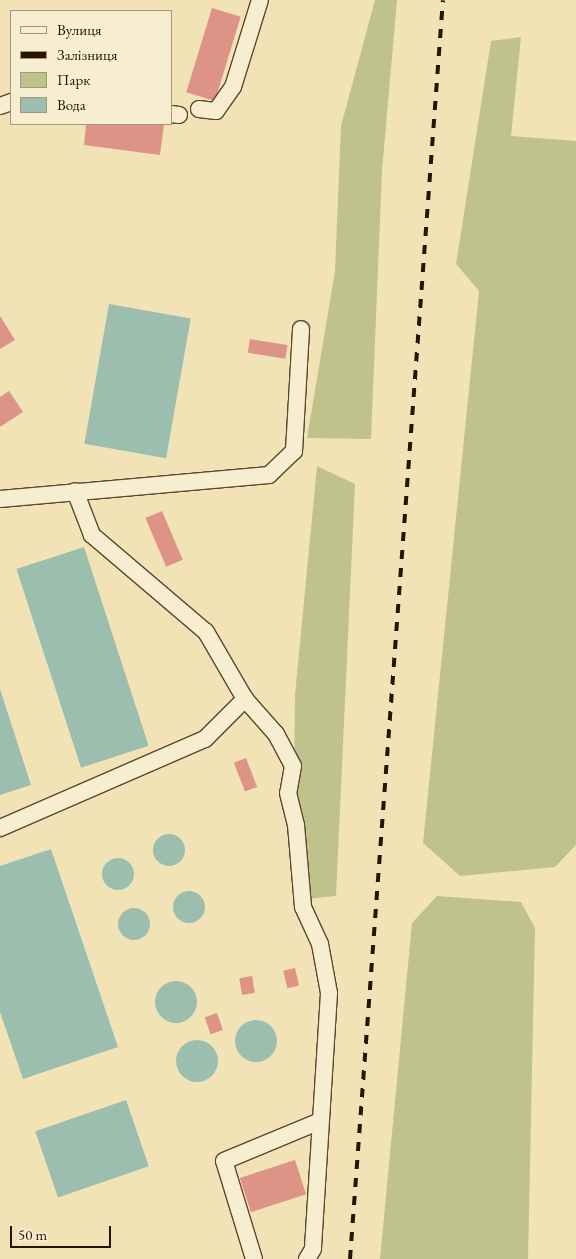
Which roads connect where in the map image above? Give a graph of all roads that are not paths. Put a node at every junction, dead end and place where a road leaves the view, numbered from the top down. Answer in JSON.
{"nodes":[{"id":1,"x":260,"y":0,"type":"edge"},
{"id":2,"x":199,"y":109,"type":"dead end"},
{"id":3,"x":301,"y":329,"type":"dead end"},
{"id":4,"x":75,"y":491,"type":"junction"},
{"id":5,"x":0,"y":499,"type":"edge"},
{"id":6,"x":245,"y":699,"type":"junction"},
{"id":7,"x":0,"y":828,"type":"edge"},
{"id":8,"x":320,"y":1121,"type":"junction"},
{"id":9,"x":254,"y":1259,"type":"edge"},
{"id":10,"x":306,"y":1259,"type":"edge"}],
"edges":[{"from":1,"to":2,"type":"lane"},
{"from":3,"to":4,"type":"lane"},
{"from":4,"to":5,"type":"lane"},
{"from":4,"to":6,"type":"lane"},
{"from":6,"to":7,"type":"lane"},
{"from":6,"to":8,"type":"lane"},
{"from":8,"to":9,"type":"lane"},
{"from":8,"to":10,"type":"lane"}]}
